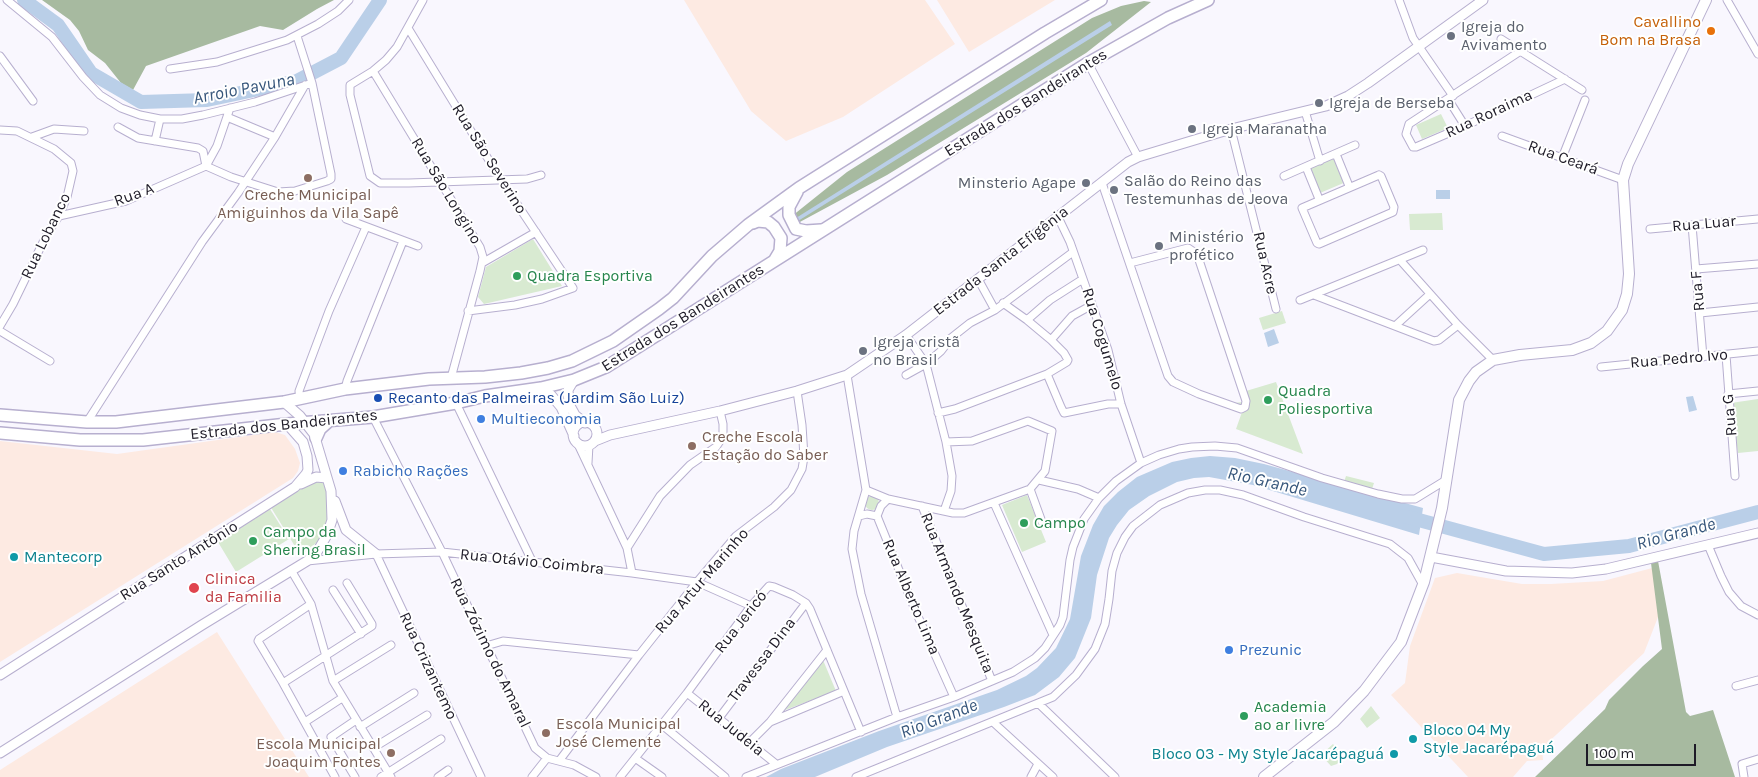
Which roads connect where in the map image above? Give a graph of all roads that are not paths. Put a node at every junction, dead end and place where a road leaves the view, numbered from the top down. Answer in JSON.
{"nodes":[{"id":1,"x":7,"y":0,"type":"edge"},
{"id":2,"x":349,"y":0,"type":"edge"},
{"id":3,"x":423,"y":0,"type":"edge"},
{"id":4,"x":1101,"y":0,"type":"edge"},
{"id":5,"x":1208,"y":0,"type":"edge"},
{"id":6,"x":1399,"y":0,"type":"edge"},
{"id":7,"x":1482,"y":0,"type":"edge"},
{"id":8,"x":1706,"y":0,"type":"edge"},
{"id":9,"x":1727,"y":0,"type":"edge"},
{"id":10,"x":408,"y":28,"type":"junction"},
{"id":11,"x":297,"y":36,"type":"junction"},
{"id":12,"x":1501,"y":39,"type":"dead end"},
{"id":13,"x":1419,"y":46,"type":"junction"},
{"id":14,"x":1520,"y":52,"type":"junction"},
{"id":15,"x":1758,"y":54,"type":"edge"},
{"id":16,"x":0,"y":56,"type":"edge"},
{"id":17,"x":1088,"y":63,"type":"junction"},
{"id":18,"x":170,"y":69,"type":"dead end"},
{"id":19,"x":373,"y":71,"type":"junction"},
{"id":20,"x":1564,"y":79,"type":"junction"},
{"id":21,"x":309,"y":81,"type":"junction"},
{"id":22,"x":1582,"y":90,"type":"dead end"},
{"id":23,"x":1451,"y":98,"type":"junction"},
{"id":24,"x":33,"y":100,"type":"dead end"},
{"id":25,"x":1585,"y":100,"type":"dead end"},
{"id":26,"x":230,"y":108,"type":"junction"},
{"id":27,"x":1305,"y":112,"type":"junction"},
{"id":28,"x":227,"y":117,"type":"junction"},
{"id":29,"x":160,"y":119,"type":"junction"},
{"id":30,"x":1465,"y":126,"type":"junction"},
{"id":31,"x":118,"y":127,"type":"dead end"},
{"id":32,"x":1231,"y":129,"type":"junction"},
{"id":33,"x":0,"y":130,"type":"edge"},
{"id":34,"x":84,"y":131,"type":"dead end"},
{"id":35,"x":1502,"y":136,"type":"dead end"},
{"id":36,"x":32,"y":137,"type":"junction"},
{"id":37,"x":274,"y":137,"type":"junction"},
{"id":38,"x":155,"y":141,"type":"junction"},
{"id":39,"x":1355,"y":145,"type":"dead end"},
{"id":40,"x":1336,"y":154,"type":"junction"},
{"id":41,"x":1138,"y":157,"type":"junction"},
{"id":42,"x":1562,"y":158,"type":"junction"},
{"id":43,"x":1320,"y":161,"type":"junction"},
{"id":44,"x":206,"y":166,"type":"junction"},
{"id":45,"x":1306,"y":167,"type":"junction"},
{"id":46,"x":541,"y":175,"type":"dead end"},
{"id":47,"x":1284,"y":176,"type":"dead end"},
{"id":48,"x":501,"y":180,"type":"junction"},
{"id":49,"x":1623,"y":180,"type":"junction"},
{"id":50,"x":245,"y":182,"type":"junction"},
{"id":51,"x":442,"y":182,"type":"junction"},
{"id":52,"x":1102,"y":183,"type":"junction"},
{"id":53,"x":1350,"y":186,"type":"junction"},
{"id":54,"x":799,"y":188,"type":"junction"},
{"id":55,"x":1319,"y":200,"type":"junction"},
{"id":56,"x":59,"y":216,"type":"junction"},
{"id":57,"x":1058,"y":217,"type":"junction"},
{"id":58,"x":346,"y":219,"type":"dead end"},
{"id":59,"x":1758,"y":219,"type":"edge"},
{"id":60,"x":1692,"y":225,"type":"junction"},
{"id":61,"x":748,"y":226,"type":"junction"},
{"id":62,"x":366,"y":227,"type":"junction"},
{"id":63,"x":1650,"y":229,"type":"dead end"},
{"id":64,"x":822,"y":230,"type":"junction"},
{"id":65,"x":536,"y":232,"type":"junction"},
{"id":66,"x":403,"y":241,"type":"junction"},
{"id":67,"x":418,"y":246,"type":"dead end"},
{"id":68,"x":1423,"y":250,"type":"dead end"},
{"id":69,"x":1073,"y":252,"type":"junction"},
{"id":70,"x":1400,"y":260,"type":"junction"},
{"id":71,"x":774,"y":261,"type":"junction"},
{"id":72,"x":482,"y":263,"type":"junction"},
{"id":73,"x":1130,"y":263,"type":"junction"},
{"id":74,"x":1758,"y":264,"type":"edge"},
{"id":75,"x":1696,"y":269,"type":"junction"},
{"id":76,"x":978,"y":278,"type":"junction"},
{"id":77,"x":1083,"y":279,"type":"junction"},
{"id":78,"x":1430,"y":294,"type":"junction"},
{"id":79,"x":1314,"y":295,"type":"junction"},
{"id":80,"x":1300,"y":300,"type":"dead end"},
{"id":81,"x":1002,"y":303,"type":"junction"},
{"id":82,"x":1092,"y":305,"type":"junction"},
{"id":83,"x":1758,"y":307,"type":"edge"},
{"id":84,"x":1276,"y":309,"type":"dead end"},
{"id":85,"x":995,"y":310,"type":"junction"},
{"id":86,"x":468,"y":311,"type":"junction"},
{"id":87,"x":1700,"y":313,"type":"junction"},
{"id":88,"x":1027,"y":320,"type":"junction"},
{"id":89,"x":1458,"y":325,"type":"junction"},
{"id":90,"x":0,"y":326,"type":"edge"},
{"id":91,"x":1395,"y":326,"type":"junction"},
{"id":92,"x":0,"y":332,"type":"edge"},
{"id":93,"x":906,"y":336,"type":"junction"},
{"id":94,"x":1051,"y":340,"type":"junction"},
{"id":95,"x":1758,"y":351,"type":"edge"},
{"id":96,"x":1726,"y":355,"type":"junction"},
{"id":97,"x":1703,"y":357,"type":"junction"},
{"id":98,"x":1493,"y":360,"type":"junction"},
{"id":99,"x":50,"y":361,"type":"dead end"},
{"id":100,"x":926,"y":364,"type":"junction"},
{"id":101,"x":1601,"y":367,"type":"dead end"},
{"id":102,"x":906,"y":374,"type":"dead end"},
{"id":103,"x":1047,"y":374,"type":"junction"},
{"id":104,"x":847,"y":375,"type":"junction"},
{"id":105,"x":451,"y":378,"type":"junction"},
{"id":106,"x":574,"y":380,"type":"junction"},
{"id":107,"x":541,"y":388,"type":"junction"},
{"id":108,"x":346,"y":389,"type":"junction"},
{"id":109,"x":797,"y":391,"type":"junction"},
{"id":110,"x":1758,"y":391,"type":"edge"},
{"id":111,"x":1728,"y":394,"type":"junction"},
{"id":112,"x":300,"y":400,"type":"junction"},
{"id":113,"x":284,"y":402,"type":"junction"},
{"id":114,"x":456,"y":403,"type":"junction"},
{"id":115,"x":1121,"y":404,"type":"junction"},
{"id":116,"x":720,"y":411,"type":"junction"},
{"id":117,"x":938,"y":413,"type":"junction"},
{"id":118,"x":0,"y":415,"type":"edge"},
{"id":119,"x":373,"y":417,"type":"junction"},
{"id":120,"x":87,"y":422,"type":"junction"},
{"id":121,"x":306,"y":422,"type":"junction"},
{"id":122,"x":329,"y":422,"type":"junction"},
{"id":123,"x":585,"y":423,"type":"junction"},
{"id":124,"x":287,"y":424,"type":"junction"},
{"id":125,"x":594,"y":427,"type":"junction"},
{"id":126,"x":0,"y":433,"type":"edge"},
{"id":127,"x":610,"y":435,"type":"junction"},
{"id":128,"x":316,"y":438,"type":"junction"},
{"id":129,"x":575,"y":439,"type":"junction"},
{"id":130,"x":946,"y":442,"type":"junction"},
{"id":131,"x":592,"y":443,"type":"junction"},
{"id":132,"x":322,"y":456,"type":"junction"},
{"id":133,"x":308,"y":462,"type":"junction"},
{"id":134,"x":1141,"y":463,"type":"junction"},
{"id":135,"x":588,"y":464,"type":"junction"},
{"id":136,"x":1735,"y":476,"type":"dead end"},
{"id":137,"x":327,"y":478,"type":"junction"},
{"id":138,"x":1039,"y":480,"type":"junction"},
{"id":139,"x":1446,"y":480,"type":"junction"},
{"id":140,"x":295,"y":487,"type":"junction"},
{"id":141,"x":1030,"y":489,"type":"junction"},
{"id":142,"x":866,"y":490,"type":"junction"},
{"id":143,"x":331,"y":491,"type":"junction"},
{"id":144,"x":1099,"y":498,"type":"junction"},
{"id":145,"x":888,"y":499,"type":"junction"},
{"id":146,"x":994,"y":503,"type":"junction"},
{"id":147,"x":922,"y":506,"type":"junction"},
{"id":148,"x":944,"y":511,"type":"junction"},
{"id":149,"x":858,"y":516,"type":"junction"},
{"id":150,"x":877,"y":516,"type":"junction"},
{"id":151,"x":1042,"y":522,"type":"dead end"},
{"id":152,"x":1758,"y":533,"type":"edge"},
{"id":153,"x":1708,"y":545,"type":"junction"},
{"id":154,"x":627,"y":548,"type":"junction"},
{"id":155,"x":442,"y":552,"type":"junction"},
{"id":156,"x":376,"y":554,"type":"junction"},
{"id":157,"x":1431,"y":554,"type":"junction"},
{"id":158,"x":307,"y":561,"type":"junction"},
{"id":159,"x":532,"y":562,"type":"junction"},
{"id":160,"x":291,"y":570,"type":"junction"},
{"id":161,"x":632,"y":573,"type":"junction"},
{"id":162,"x":697,"y":582,"type":"junction"},
{"id":163,"x":347,"y":583,"type":"dead end"},
{"id":164,"x":1424,"y":585,"type":"junction"},
{"id":165,"x":333,"y":590,"type":"dead end"},
{"id":166,"x":806,"y":603,"type":"junction"},
{"id":167,"x":311,"y":604,"type":"junction"},
{"id":168,"x":751,"y":606,"type":"junction"},
{"id":169,"x":1758,"y":615,"type":"edge"},
{"id":170,"x":360,"y":634,"type":"junction"},
{"id":171,"x":1053,"y":635,"type":"junction"},
{"id":172,"x":390,"y":645,"type":"dead end"},
{"id":173,"x":486,"y":646,"type":"junction"},
{"id":174,"x":827,"y":650,"type":"junction"},
{"id":175,"x":326,"y":655,"type":"junction"},
{"id":176,"x":639,"y":655,"type":"junction"},
{"id":177,"x":0,"y":675,"type":"edge"},
{"id":178,"x":1758,"y":680,"type":"edge"},
{"id":179,"x":332,"y":681,"type":"junction"},
{"id":180,"x":992,"y":681,"type":"junction"},
{"id":181,"x":283,"y":683,"type":"junction"},
{"id":182,"x":1736,"y":686,"type":"dead end"},
{"id":183,"x":844,"y":691,"type":"junction"},
{"id":184,"x":414,"y":693,"type":"dead end"},
{"id":185,"x":687,"y":693,"type":"junction"},
{"id":186,"x":954,"y":697,"type":"junction"},
{"id":187,"x":342,"y":698,"type":"junction"},
{"id":188,"x":1039,"y":704,"type":"junction"},
{"id":189,"x":427,"y":715,"type":"dead end"},
{"id":190,"x":898,"y":717,"type":"junction"},
{"id":191,"x":719,"y":718,"type":"junction"},
{"id":192,"x":356,"y":720,"type":"junction"},
{"id":193,"x":305,"y":722,"type":"junction"},
{"id":194,"x":770,"y":722,"type":"junction"},
{"id":195,"x":994,"y":723,"type":"junction"},
{"id":196,"x":661,"y":724,"type":"junction"},
{"id":197,"x":360,"y":727,"type":"junction"},
{"id":198,"x":860,"y":732,"type":"junction"},
{"id":199,"x":441,"y":738,"type":"dead end"},
{"id":200,"x":750,"y":742,"type":"junction"},
{"id":201,"x":373,"y":748,"type":"junction"},
{"id":202,"x":0,"y":753,"type":"edge"},
{"id":203,"x":547,"y":758,"type":"junction"},
{"id":204,"x":635,"y":758,"type":"junction"},
{"id":205,"x":1758,"y":759,"type":"edge"},
{"id":206,"x":559,"y":761,"type":"junction"},
{"id":207,"x":776,"y":764,"type":"junction"},
{"id":208,"x":1038,"y":764,"type":"junction"},
{"id":209,"x":448,"y":770,"type":"dead end"},
{"id":210,"x":390,"y":775,"type":"edge"},
{"id":211,"x":335,"y":777,"type":"edge"},
{"id":212,"x":355,"y":777,"type":"edge"},
{"id":213,"x":381,"y":777,"type":"edge"},
{"id":214,"x":438,"y":777,"type":"edge"},
{"id":215,"x":481,"y":777,"type":"edge"},
{"id":216,"x":532,"y":777,"type":"edge"},
{"id":217,"x":596,"y":777,"type":"edge"},
{"id":218,"x":620,"y":777,"type":"edge"},
{"id":219,"x":662,"y":777,"type":"edge"},
{"id":220,"x":725,"y":777,"type":"edge"},
{"id":221,"x":746,"y":777,"type":"edge"},
{"id":222,"x":856,"y":777,"type":"edge"},
{"id":223,"x":1031,"y":777,"type":"edge"},
{"id":224,"x":1053,"y":777,"type":"edge"},
{"id":225,"x":1115,"y":777,"type":"edge"},
{"id":226,"x":1264,"y":777,"type":"edge"},
{"id":227,"x":1744,"y":777,"type":"edge"}],
"edges":[{"from":1,"to":29,"type":"street"},
{"from":2,"to":11,"type":"street"},
{"from":3,"to":10,"type":"street"},
{"from":4,"to":54,"type":"main road","name":"Estrada dos Bandeirantes"},
{"from":5,"to":17,"type":"main road","name":"Estrada dos Bandeirantes"},
{"from":6,"to":13,"type":"street"},
{"from":7,"to":13,"type":"street","name":"Estrada Santa Efigênia"},
{"from":8,"to":49,"type":"main road"},
{"from":9,"to":15,"type":"street"},
{"from":10,"to":19,"type":"street"},
{"from":10,"to":48,"type":"street","name":"Rua São Severino"},
{"from":11,"to":18,"type":"street"},
{"from":11,"to":21,"type":"street"},
{"from":12,"to":14,"type":"street"},
{"from":13,"to":23,"type":"street"},
{"from":13,"to":27,"type":"street","name":"Estrada Santa Efigênia"},
{"from":14,"to":20,"type":"street"},
{"from":14,"to":23,"type":"street"},
{"from":16,"to":24,"type":"street"},
{"from":17,"to":41,"type":"street"},
{"from":17,"to":64,"type":"main road","name":"Estrada dos Bandeirantes"},
{"from":19,"to":51,"type":"street","name":"Rua São Longino"},
{"from":19,"to":51,"type":"street"},
{"from":20,"to":22,"type":"street"},
{"from":20,"to":30,"type":"street","name":"Rua Roraima"},
{"from":21,"to":26,"type":"street"},
{"from":21,"to":37,"type":"street"},
{"from":21,"to":50,"type":"street"},
{"from":23,"to":30,"type":"street"},
{"from":23,"to":30,"type":"street","name":"Rua Roraima"},
{"from":25,"to":42,"type":"street"},
{"from":26,"to":28,"type":"street"},
{"from":26,"to":29,"type":"street"},
{"from":27,"to":32,"type":"street","name":"Estrada Santa Efigênia"},
{"from":27,"to":43,"type":"street"},
{"from":28,"to":37,"type":"street"},
{"from":28,"to":44,"type":"street"},
{"from":29,"to":38,"type":"street"},
{"from":31,"to":38,"type":"street"},
{"from":32,"to":41,"type":"street","name":"Estrada Santa Efigênia"},
{"from":32,"to":84,"type":"street","name":"Rua Acre"},
{"from":33,"to":36,"type":"street","name":"Rua Lobanco"},
{"from":34,"to":36,"type":"street"},
{"from":35,"to":42,"type":"street","name":"Rua Ceará"},
{"from":36,"to":56,"type":"street","name":"Rua Lobanco"},
{"from":37,"to":50,"type":"street"},
{"from":38,"to":44,"type":"street"},
{"from":39,"to":40,"type":"street"},
{"from":40,"to":43,"type":"street"},
{"from":40,"to":53,"type":"street"},
{"from":41,"to":52,"type":"street","name":"Estrada Santa Efigênia"},
{"from":42,"to":49,"type":"street","name":"Rua Ceará"},
{"from":43,"to":45,"type":"street"},
{"from":44,"to":50,"type":"street"},
{"from":44,"to":56,"type":"street","name":"Rua A"},
{"from":45,"to":47,"type":"street"},
{"from":45,"to":55,"type":"street"},
{"from":46,"to":48,"type":"street"},
{"from":48,"to":51,"type":"street"},
{"from":48,"to":65,"type":"street","name":"Rua São Severino"},
{"from":49,"to":98,"type":"main road"},
{"from":50,"to":120,"type":"street"},
{"from":51,"to":72,"type":"street","name":"Rua São Longino"},
{"from":52,"to":57,"type":"street","name":"Estrada Santa Efigênia"},
{"from":52,"to":73,"type":"street"},
{"from":53,"to":55,"type":"street"},
{"from":53,"to":55,"type":"street"},
{"from":54,"to":61,"type":"main road","name":"Estrada dos Bandeirantes"},
{"from":54,"to":64,"type":"main road"},
{"from":56,"to":90,"type":"street","name":"Rua Lobanco"},
{"from":57,"to":69,"type":"street","name":"Rua Cogumelo"},
{"from":57,"to":76,"type":"street","name":"Estrada Santa Efigênia"},
{"from":58,"to":62,"type":"street"},
{"from":59,"to":60,"type":"street","name":"Rua Luar"},
{"from":60,"to":63,"type":"street","name":"Rua Luar"},
{"from":60,"to":75,"type":"street","name":"Rua F"},
{"from":61,"to":71,"type":"main road"},
{"from":61,"to":105,"type":"main road","name":"Estrada dos Bandeirantes"},
{"from":62,"to":66,"type":"street"},
{"from":62,"to":112,"type":"street"},
{"from":64,"to":71,"type":"main road","name":"Estrada dos Bandeirantes"},
{"from":65,"to":72,"type":"street"},
{"from":65,"to":86,"type":"street","name":"Rua São Severino"},
{"from":66,"to":67,"type":"street"},
{"from":66,"to":108,"type":"street"},
{"from":68,"to":70,"type":"street"},
{"from":69,"to":77,"type":"street","name":"Rua Cogumelo"},
{"from":69,"to":81,"type":"street"},
{"from":70,"to":78,"type":"street"},
{"from":70,"to":79,"type":"street"},
{"from":71,"to":106,"type":"main road","name":"Estrada dos Bandeirantes"},
{"from":72,"to":86,"type":"street","name":"Rua São Longino"},
{"from":73,"to":73,"type":"street"},
{"from":74,"to":75,"type":"street"},
{"from":75,"to":87,"type":"street","name":"Rua F"},
{"from":76,"to":85,"type":"street"},
{"from":76,"to":93,"type":"street","name":"Estrada Santa Efigênia"},
{"from":77,"to":82,"type":"street","name":"Rua Cogumelo"},
{"from":77,"to":88,"type":"street"},
{"from":78,"to":89,"type":"street"},
{"from":78,"to":91,"type":"street"},
{"from":79,"to":80,"type":"street"},
{"from":79,"to":91,"type":"street"},
{"from":81,"to":85,"type":"street"},
{"from":81,"to":88,"type":"street"},
{"from":82,"to":94,"type":"street"},
{"from":82,"to":115,"type":"street","name":"Rua Cogumelo"},
{"from":83,"to":87,"type":"street"},
{"from":85,"to":100,"type":"street"},
{"from":86,"to":105,"type":"street","name":"Rua São Longino"},
{"from":87,"to":97,"type":"street","name":"Rua F"},
{"from":88,"to":94,"type":"street"},
{"from":89,"to":91,"type":"street"},
{"from":89,"to":98,"type":"street"},
{"from":92,"to":99,"type":"street"},
{"from":93,"to":100,"type":"street"},
{"from":93,"to":104,"type":"street","name":"Estrada Santa Efigênia"},
{"from":94,"to":103,"type":"street"},
{"from":95,"to":96,"type":"street","name":"Rua Pedro Ivo"},
{"from":96,"to":97,"type":"street","name":"Rua Pedro Ivo"},
{"from":96,"to":111,"type":"street","name":"Rua G"},
{"from":97,"to":101,"type":"street","name":"Rua Pedro Ivo"},
{"from":98,"to":139,"type":"main road"},
{"from":100,"to":102,"type":"street"},
{"from":100,"to":117,"type":"street"},
{"from":103,"to":115,"type":"street"},
{"from":103,"to":117,"type":"street"},
{"from":104,"to":109,"type":"street","name":"Estrada Santa Efigênia"},
{"from":104,"to":142,"type":"street"},
{"from":105,"to":108,"type":"main road","name":"Estrada dos Bandeirantes"},
{"from":106,"to":107,"type":"main road","name":"Estrada dos Bandeirantes"},
{"from":106,"to":123,"type":"street"},
{"from":107,"to":114,"type":"main road","name":"Estrada dos Bandeirantes"},
{"from":107,"to":129,"type":"street"},
{"from":108,"to":112,"type":"main road","name":"Estrada dos Bandeirantes"},
{"from":109,"to":116,"type":"street","name":"Estrada Santa Efigênia"},
{"from":109,"to":162,"type":"street","name":"Rua Artur Marinho"},
{"from":110,"to":111,"type":"street"},
{"from":111,"to":136,"type":"street","name":"Rua G"},
{"from":112,"to":113,"type":"main road","name":"Estrada dos Bandeirantes"},
{"from":113,"to":120,"type":"main road","name":"Estrada dos Bandeirantes"},
{"from":113,"to":121,"type":"street"},
{"from":114,"to":119,"type":"main road","name":"Estrada dos Bandeirantes"},
{"from":114,"to":159,"type":"street"},
{"from":115,"to":134,"type":"street","name":"Rua Cogumelo"},
{"from":116,"to":127,"type":"street","name":"Estrada Santa Efigênia"},
{"from":116,"to":154,"type":"street"},
{"from":117,"to":130,"type":"street"},
{"from":118,"to":120,"type":"main road","name":"Estrada dos Bandeirantes"},
{"from":119,"to":122,"type":"main road","name":"Estrada dos Bandeirantes"},
{"from":119,"to":155,"type":"street","name":"Rua Zózimo do Amaral"},
{"from":121,"to":122,"type":"main road","name":"Estrada dos Bandeirantes"},
{"from":121,"to":124,"type":"main road","name":"Estrada dos Bandeirantes"},
{"from":121,"to":128,"type":"street"},
{"from":122,"to":128,"type":"main road"},
{"from":123,"to":125,"type":"street"},
{"from":123,"to":129,"type":"street"},
{"from":124,"to":126,"type":"main road","name":"Estrada dos Bandeirantes"},
{"from":124,"to":133,"type":"street"},
{"from":125,"to":127,"type":"street"},
{"from":125,"to":131,"type":"street"},
{"from":127,"to":131,"type":"street","name":"Estrada Santa Efigênia"},
{"from":128,"to":132,"type":"street"},
{"from":129,"to":131,"type":"street"},
{"from":129,"to":135,"type":"street"},
{"from":130,"to":138,"type":"street"},
{"from":130,"to":148,"type":"street"},
{"from":131,"to":135,"type":"street"},
{"from":132,"to":133,"type":"street"},
{"from":132,"to":137,"type":"street"},
{"from":133,"to":140,"type":"street","name":"Rua Santo Antônio"},
{"from":134,"to":139,"type":"street"},
{"from":134,"to":144,"type":"street"},
{"from":135,"to":154,"type":"street"},
{"from":137,"to":140,"type":"street"},
{"from":137,"to":143,"type":"street"},
{"from":138,"to":141,"type":"street"},
{"from":138,"to":144,"type":"street"},
{"from":139,"to":157,"type":"main road"},
{"from":140,"to":177,"type":"street","name":"Rua Santo Antônio"},
{"from":141,"to":146,"type":"street"},
{"from":141,"to":151,"type":"street"},
{"from":142,"to":145,"type":"street"},
{"from":142,"to":149,"type":"street"},
{"from":143,"to":156,"type":"street"},
{"from":143,"to":158,"type":"street"},
{"from":144,"to":171,"type":"street"},
{"from":145,"to":147,"type":"street"},
{"from":145,"to":150,"type":"street"},
{"from":146,"to":148,"type":"street"},
{"from":146,"to":171,"type":"street"},
{"from":147,"to":148,"type":"street"},
{"from":147,"to":180,"type":"street","name":"Rua Armando Mesquita"},
{"from":149,"to":150,"type":"street"},
{"from":149,"to":190,"type":"street"},
{"from":150,"to":186,"type":"street","name":"Rua Alberto Lima"},
{"from":152,"to":153,"type":"street"},
{"from":153,"to":157,"type":"street"},
{"from":153,"to":169,"type":"street"},
{"from":154,"to":161,"type":"street"},
{"from":155,"to":156,"type":"street","name":"Rua Otávio Coimbra"},
{"from":155,"to":159,"type":"street","name":"Rua Otávio Coimbra"},
{"from":155,"to":173,"type":"street","name":"Rua Zózimo do Amaral"},
{"from":156,"to":158,"type":"street","name":"Rua Otávio Coimbra"},
{"from":156,"to":215,"type":"street","name":"Rua Crizantemo"},
{"from":157,"to":164,"type":"main road"},
{"from":158,"to":160,"type":"street"},
{"from":159,"to":161,"type":"street","name":"Rua Otávio Coimbra"},
{"from":160,"to":167,"type":"street"},
{"from":160,"to":202,"type":"street"},
{"from":161,"to":162,"type":"street","name":"Rua Otávio Coimbra"},
{"from":162,"to":168,"type":"street","name":"Rua Otávio Coimbra"},
{"from":162,"to":176,"type":"street","name":"Rua Artur Marinho"},
{"from":163,"to":170,"type":"street"},
{"from":164,"to":188,"type":"street"},
{"from":164,"to":226,"type":"main road"},
{"from":165,"to":170,"type":"street"},
{"from":166,"to":168,"type":"street","name":"Rua Jericó"},
{"from":166,"to":174,"type":"street"},
{"from":166,"to":191,"type":"street","name":"Travessa Dina"},
{"from":167,"to":175,"type":"street"},
{"from":167,"to":181,"type":"street"},
{"from":168,"to":185,"type":"street","name":"Rua Jericó"},
{"from":170,"to":175,"type":"street"},
{"from":171,"to":180,"type":"street"},
{"from":172,"to":179,"type":"street"},
{"from":173,"to":176,"type":"street"},
{"from":173,"to":203,"type":"street","name":"Rua Zózimo do Amaral"},
{"from":174,"to":183,"type":"street"},
{"from":174,"to":194,"type":"street"},
{"from":175,"to":179,"type":"street"},
{"from":175,"to":181,"type":"street"},
{"from":176,"to":206,"type":"street","name":"Rua Artur Marinho"},
{"from":178,"to":182,"type":"street"},
{"from":179,"to":187,"type":"street"},
{"from":180,"to":186,"type":"street"},
{"from":181,"to":193,"type":"street"},
{"from":183,"to":194,"type":"street"},
{"from":183,"to":198,"type":"street"},
{"from":184,"to":197,"type":"street"},
{"from":185,"to":191,"type":"street","name":"Rua Judeia"},
{"from":185,"to":196,"type":"street","name":"Rua Jericó"},
{"from":186,"to":190,"type":"street"},
{"from":187,"to":192,"type":"street"},
{"from":187,"to":193,"type":"street"},
{"from":188,"to":195,"type":"street"},
{"from":188,"to":225,"type":"street"},
{"from":189,"to":201,"type":"street"},
{"from":190,"to":198,"type":"street"},
{"from":191,"to":200,"type":"street","name":"Rua Judeia"},
{"from":192,"to":197,"type":"street"},
{"from":192,"to":212,"type":"street"},
{"from":193,"to":211,"type":"street"},
{"from":194,"to":200,"type":"street"},
{"from":195,"to":208,"type":"street"},
{"from":195,"to":222,"type":"street"},
{"from":196,"to":204,"type":"street","name":"Rua Jericó"},
{"from":196,"to":220,"type":"street"},
{"from":197,"to":201,"type":"street"},
{"from":198,"to":207,"type":"street"},
{"from":199,"to":210,"type":"street"},
{"from":200,"to":207,"type":"street","name":"Rua Judeia"},
{"from":201,"to":210,"type":"street"},
{"from":203,"to":206,"type":"street"},
{"from":203,"to":216,"type":"street"},
{"from":204,"to":218,"type":"street","name":"Rua Jericó"},
{"from":204,"to":219,"type":"street"},
{"from":205,"to":227,"type":"street"},
{"from":206,"to":217,"type":"street"},
{"from":207,"to":221,"type":"street"},
{"from":208,"to":223,"type":"street"},
{"from":208,"to":224,"type":"street"},
{"from":209,"to":214,"type":"street"},
{"from":210,"to":213,"type":"street"}]}
